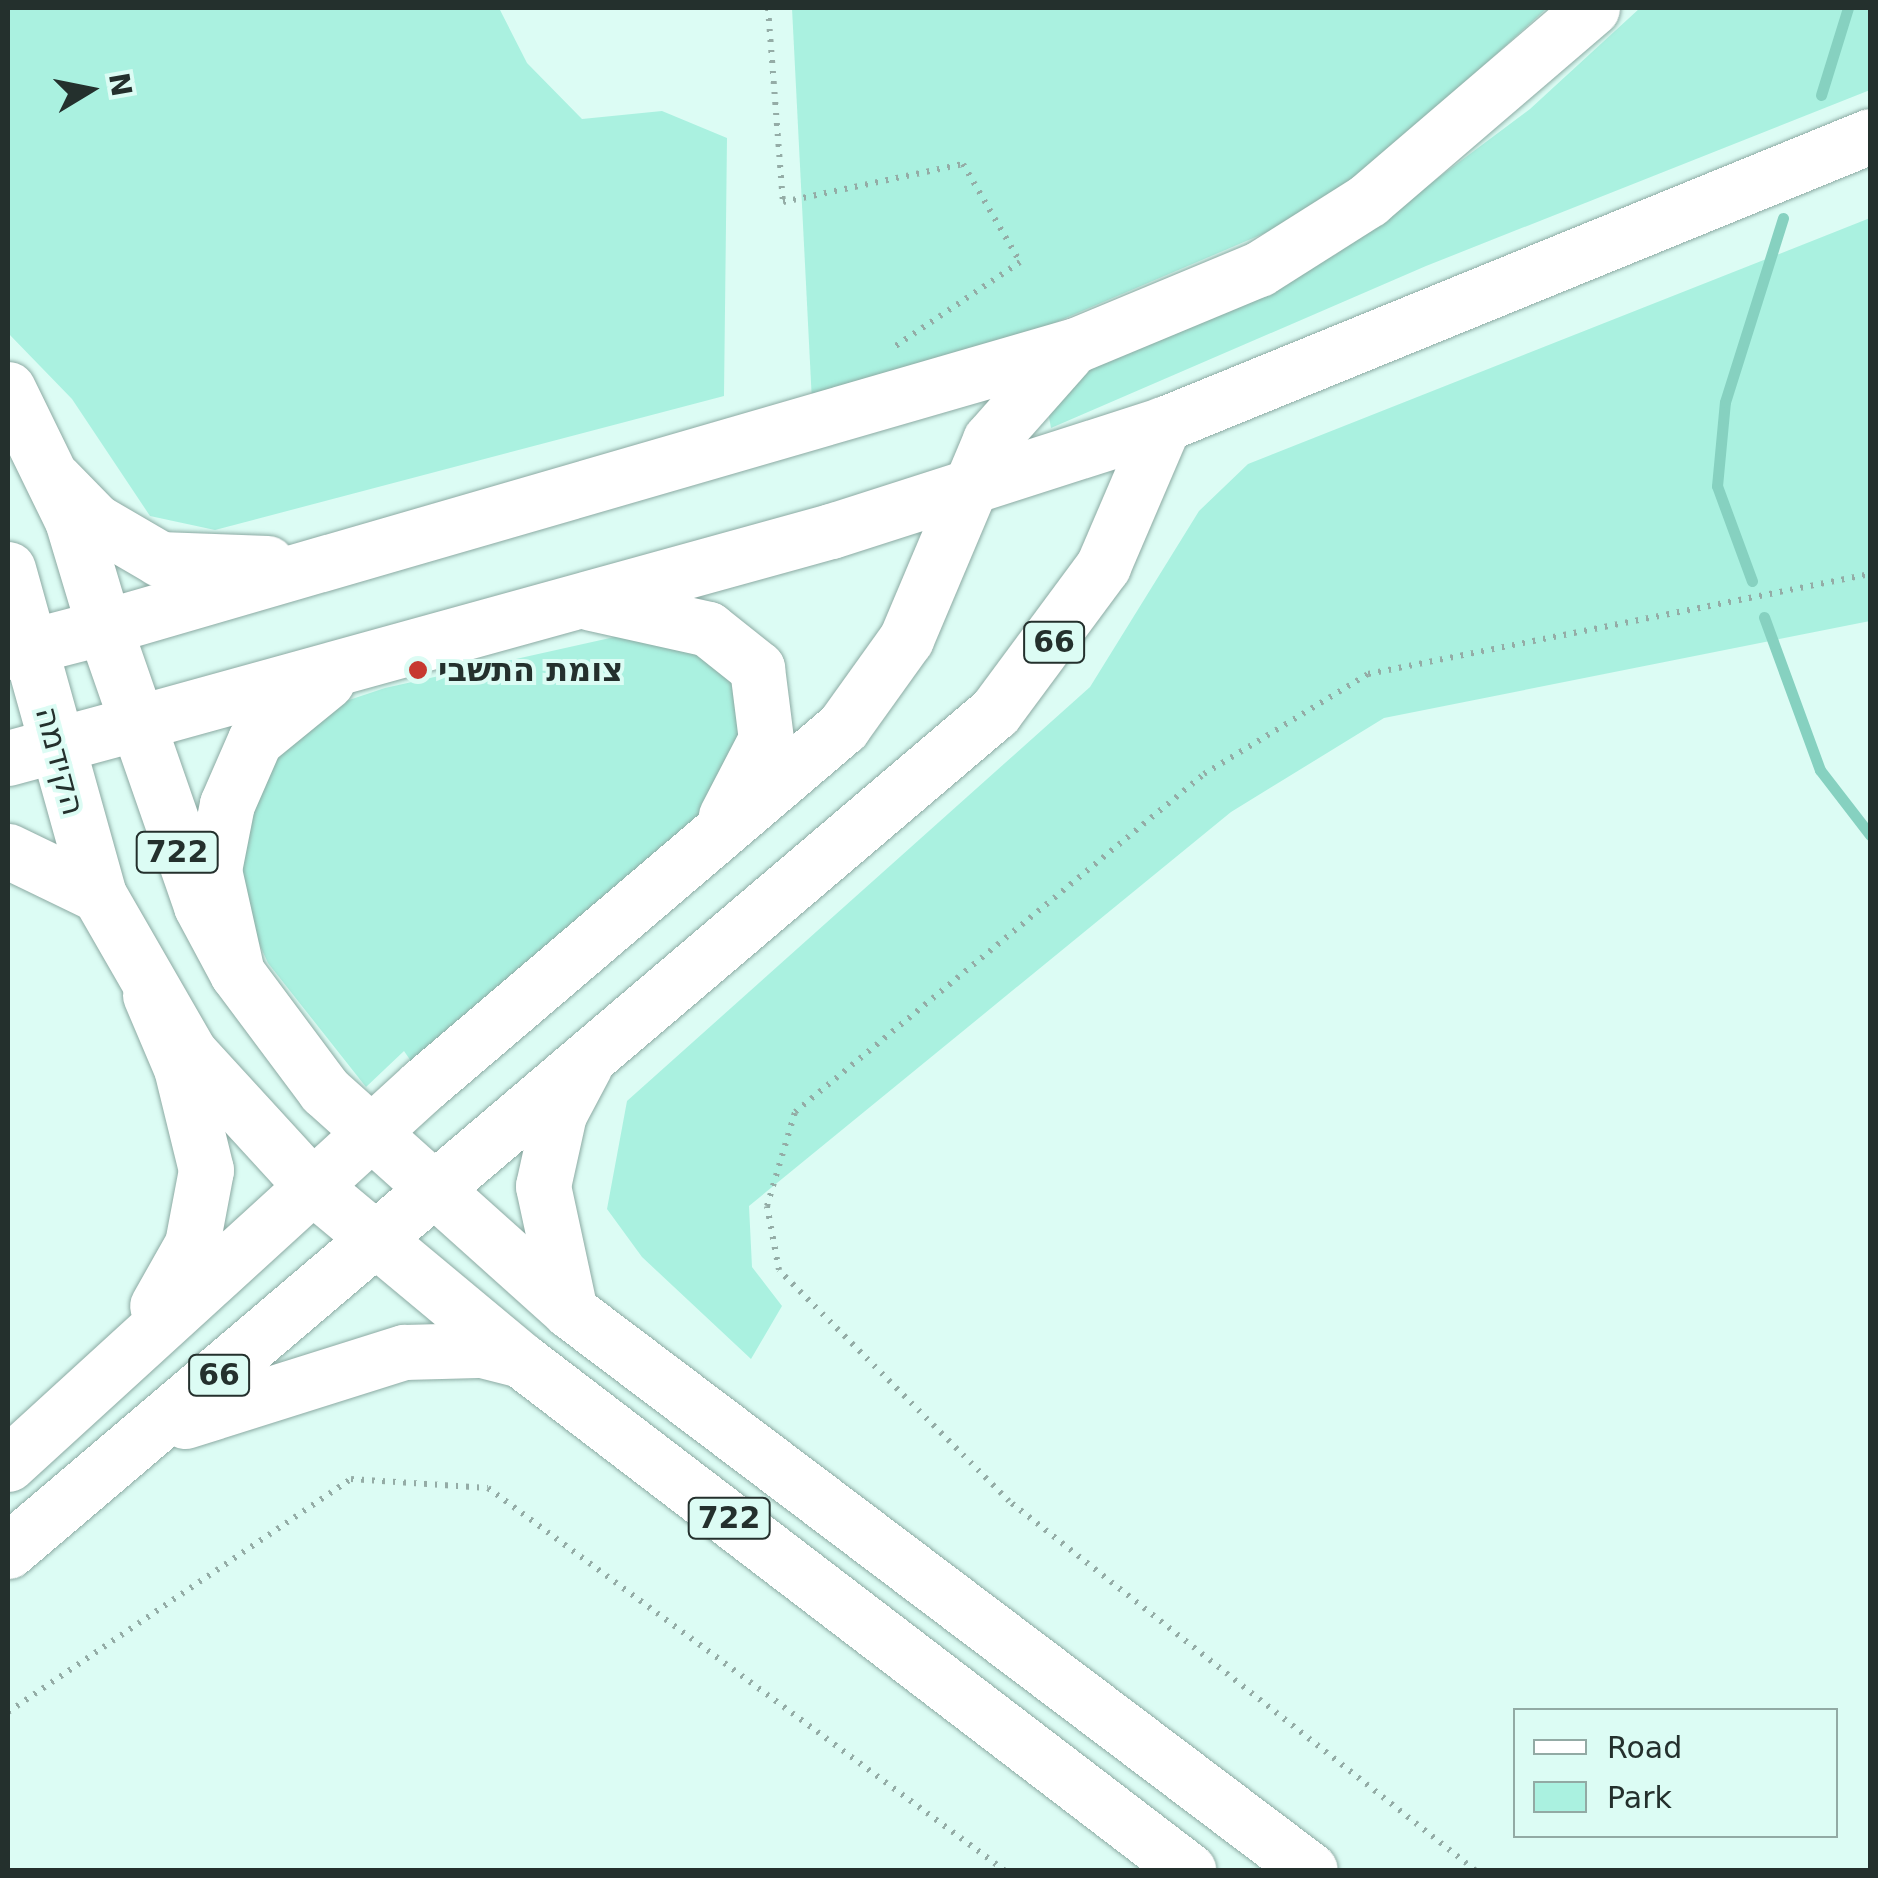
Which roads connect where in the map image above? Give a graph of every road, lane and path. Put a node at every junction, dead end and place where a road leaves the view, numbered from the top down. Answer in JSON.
{"nodes":[{"id":1,"x":768,"y":8,"type":"edge"},
{"id":2,"x":1592,"y":8,"type":"edge"},
{"id":3,"x":1870,"y":136,"type":"edge"},
{"id":4,"x":1076,"y":345,"type":"junction"},
{"id":5,"x":882,"y":362,"type":"dead end"},
{"id":6,"x":8,"y":389,"type":"edge"},
{"id":7,"x":1164,"y":424,"type":"junction"},
{"id":8,"x":55,"y":480,"type":"junction"},
{"id":9,"x":968,"y":486,"type":"junction"},
{"id":10,"x":365,"y":553,"type":"junction"},
{"id":11,"x":8,"y":569,"type":"edge"},
{"id":12,"x":1870,"y":574,"type":"edge"},
{"id":13,"x":578,"y":601,"type":"junction"},
{"id":14,"x":104,"y":627,"type":"junction"},
{"id":15,"x":18,"y":649,"type":"edge"},
{"id":16,"x":372,"y":656,"type":"junction"},
{"id":17,"x":133,"y":724,"type":"junction"},
{"id":18,"x":31,"y":752,"type":"edge"},
{"id":19,"x":702,"y":850,"type":"junction"},
{"id":20,"x":8,"y":851,"type":"edge"},
{"id":21,"x":98,"y":895,"type":"junction"},
{"id":22,"x":238,"y":973,"type":"junction"},
{"id":23,"x":150,"y":995,"type":"junction"},
{"id":24,"x":602,"y":1042,"type":"junction"},
{"id":25,"x":370,"y":1132,"type":"junction"},
{"id":26,"x":312,"y":1186,"type":"junction"},
{"id":27,"x":430,"y":1186,"type":"junction"},
{"id":28,"x":374,"y":1237,"type":"junction"},
{"id":29,"x":570,"y":1310,"type":"junction"},
{"id":30,"x":126,"y":1354,"type":"junction"},
{"id":31,"x":520,"y":1360,"type":"junction"},
{"id":32,"x":142,"y":1443,"type":"junction"},
{"id":33,"x":8,"y":1464,"type":"edge"},
{"id":34,"x":8,"y":1551,"type":"edge"},
{"id":35,"x":8,"y":1712,"type":"edge"},
{"id":36,"x":1004,"y":1870,"type":"edge"},
{"id":37,"x":1188,"y":1870,"type":"edge"},
{"id":38,"x":1310,"y":1870,"type":"edge"},
{"id":39,"x":1475,"y":1870,"type":"edge"}],
"edges":[{"from":1,"to":5,"type":"path"},
{"from":2,"to":4,"type":"main road"},
{"from":3,"to":7,"type":"main road"},
{"from":4,"to":9,"type":"main road","number":"66"},
{"from":4,"to":10,"type":"main road"},
{"from":6,"to":8,"type":"main road"},
{"from":7,"to":9,"type":"main road"},
{"from":7,"to":24,"type":"main road","number":"66"},
{"from":8,"to":10,"type":"main road"},
{"from":8,"to":14,"type":"main road"},
{"from":9,"to":13,"type":"main road"},
{"from":9,"to":19,"type":"main road","number":"66"},
{"from":10,"to":14,"type":"main road"},
{"from":11,"to":15,"type":"main road","name":"הקידמה"},
{"from":12,"to":39,"type":"path"},
{"from":13,"to":16,"type":"main road"},
{"from":13,"to":19,"type":"main road"},
{"from":14,"to":15,"type":"main road"},
{"from":14,"to":17,"type":"main road","number":"722"},
{"from":15,"to":18,"type":"main road","name":"הקידמה"},
{"from":16,"to":17,"type":"main road"},
{"from":16,"to":22,"type":"main road"},
{"from":17,"to":18,"type":"main road"},
{"from":17,"to":22,"type":"main road","number":"722"},
{"from":18,"to":21,"type":"main road","name":"הקידמה"},
{"from":19,"to":25,"type":"main road","number":"66"},
{"from":20,"to":21,"type":"main road","number":"722"},
{"from":21,"to":23,"type":"main road","number":"722"},
{"from":22,"to":25,"type":"main road","number":"722"},
{"from":23,"to":26,"type":"main road","number":"722"},
{"from":23,"to":30,"type":"main road"},
{"from":24,"to":27,"type":"main road","number":"66"},
{"from":24,"to":29,"type":"main road"},
{"from":25,"to":26,"type":"main road","number":"66"},
{"from":25,"to":27,"type":"main road","number":"722"},
{"from":26,"to":28,"type":"main road","number":"722"},
{"from":26,"to":30,"type":"main road","number":"66"},
{"from":27,"to":28,"type":"main road","number":"66"},
{"from":27,"to":29,"type":"main road","number":"722"},
{"from":28,"to":31,"type":"main road","number":"722"},
{"from":28,"to":32,"type":"main road","number":"66"},
{"from":29,"to":38,"type":"main road","number":"722"},
{"from":30,"to":33,"type":"main road","number":"66"},
{"from":31,"to":32,"type":"main road"},
{"from":31,"to":37,"type":"main road","number":"722"},
{"from":32,"to":34,"type":"main road","number":"66"},
{"from":35,"to":36,"type":"path"}]}
